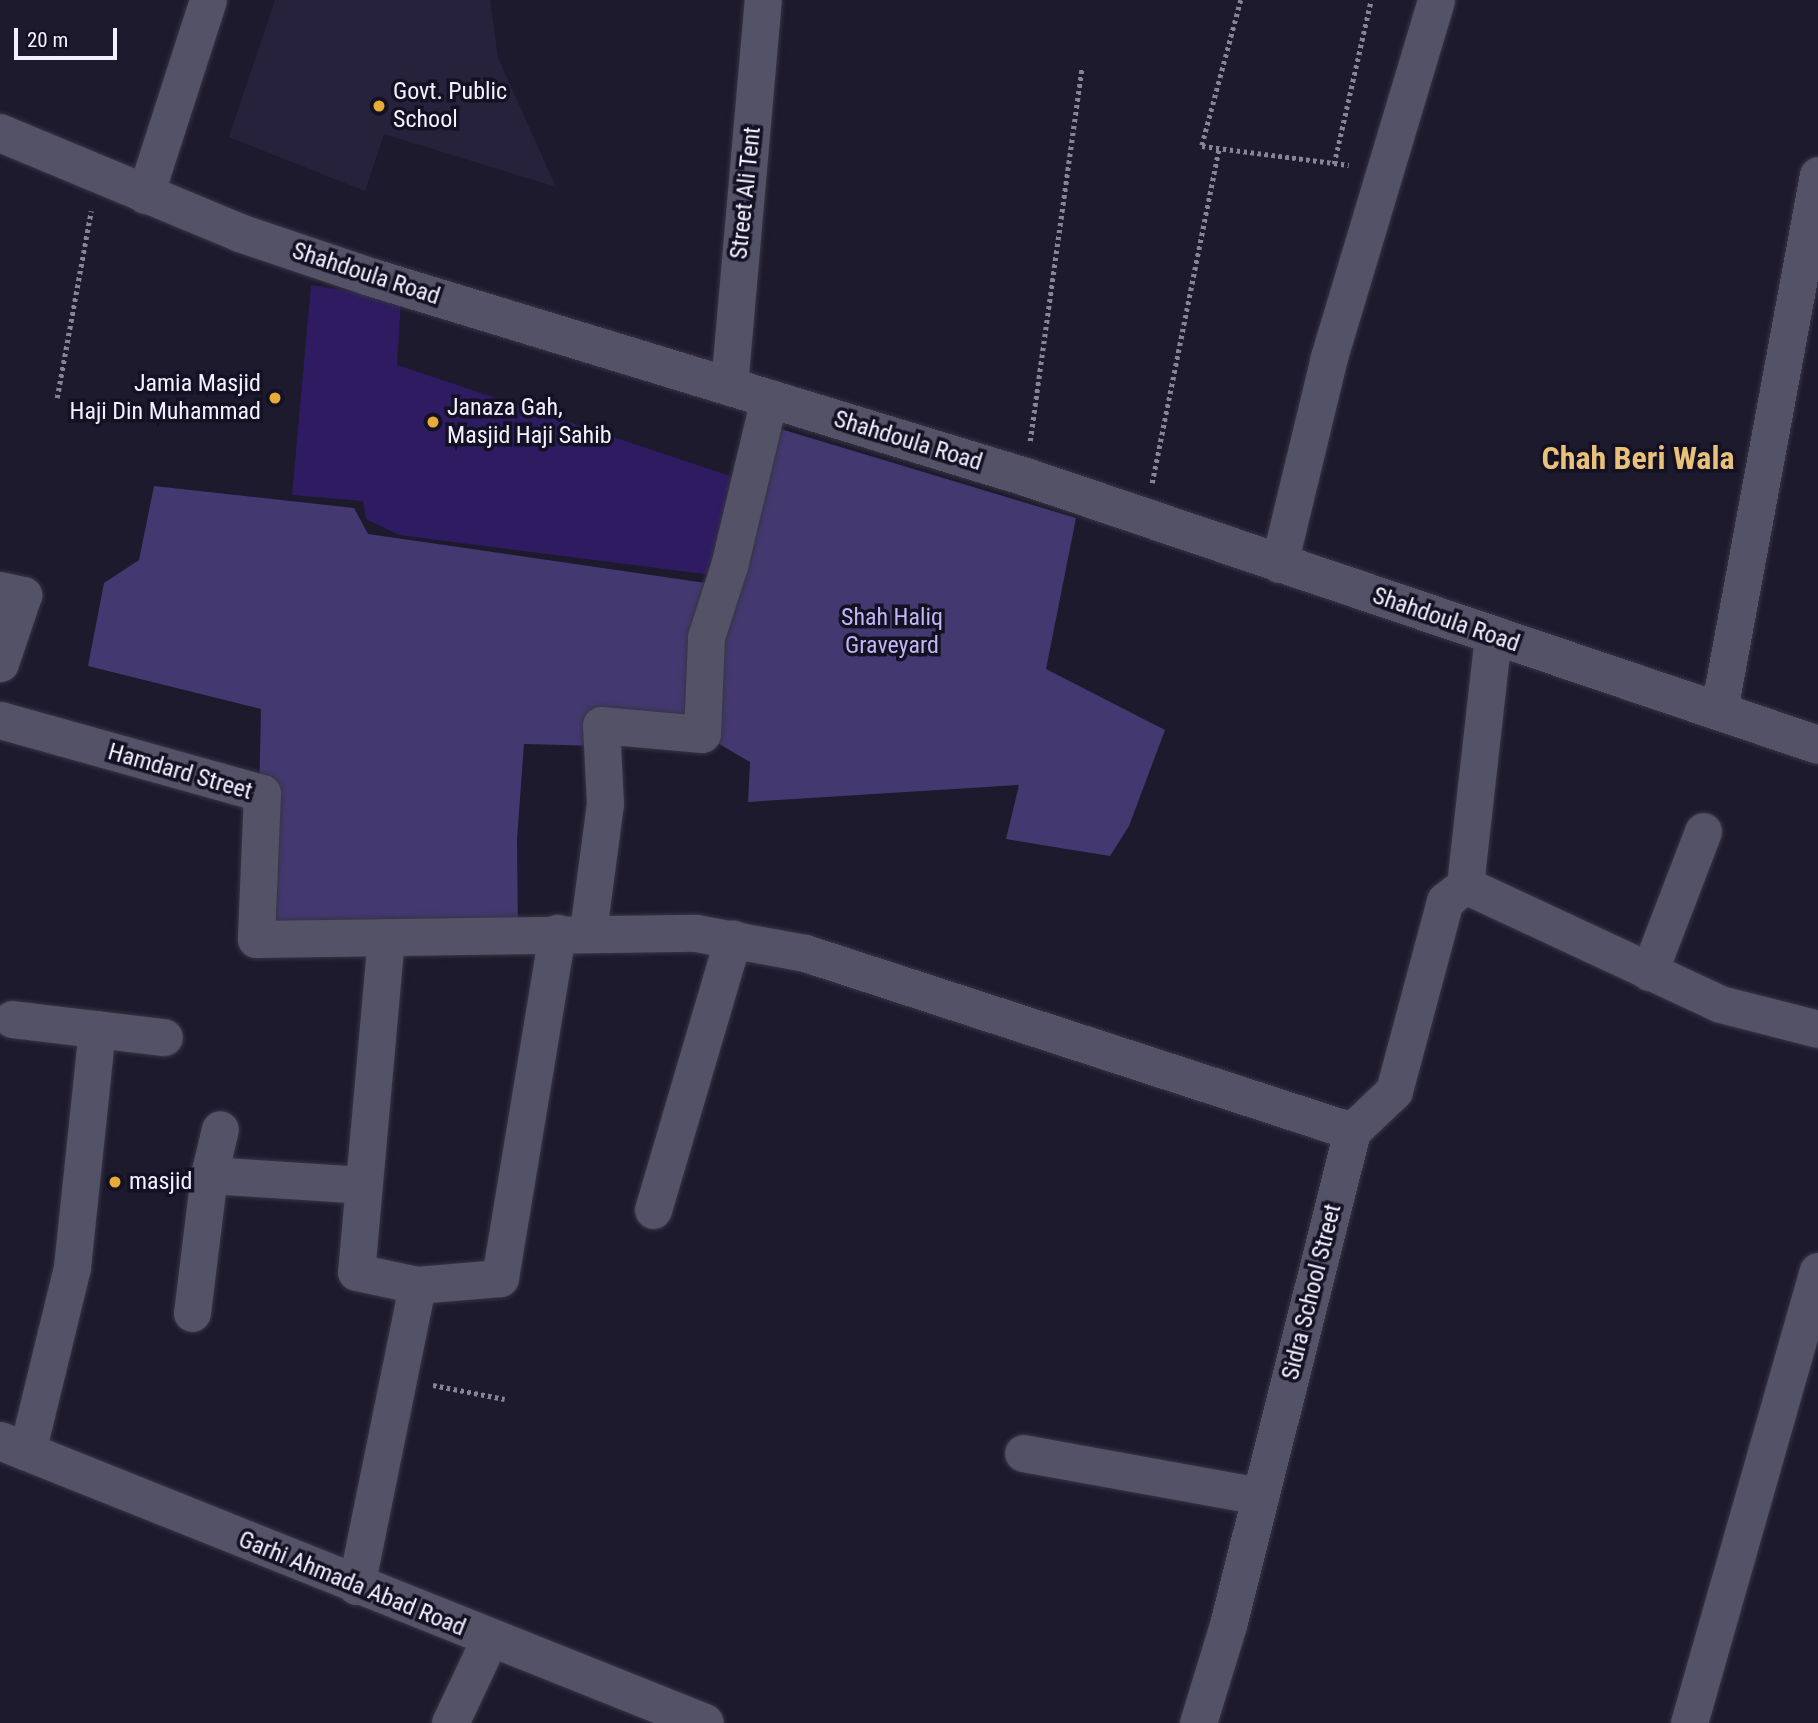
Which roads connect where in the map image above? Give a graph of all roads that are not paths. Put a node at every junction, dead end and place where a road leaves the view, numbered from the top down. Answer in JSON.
{"nodes":[{"id":1,"x":208,"y":0,"type":"edge"},
{"id":2,"x":763,"y":0,"type":"edge"},
{"id":3,"x":1436,"y":0,"type":"edge"},
{"id":4,"x":0,"y":133,"type":"edge"},
{"id":5,"x":1818,"y":175,"type":"edge"},
{"id":6,"x":145,"y":195,"type":"junction"},
{"id":7,"x":729,"y":386,"type":"junction"},
{"id":8,"x":769,"y":398,"type":"junction"},
{"id":9,"x":1279,"y":564,"type":"junction"},
{"id":10,"x":0,"y":590,"type":"edge"},
{"id":11,"x":1493,"y":637,"type":"junction"},
{"id":12,"x":0,"y":663,"type":"edge"},
{"id":13,"x":1719,"y":710,"type":"junction"},
{"id":14,"x":0,"y":720,"type":"edge"},
{"id":15,"x":1818,"y":745,"type":"edge"},
{"id":16,"x":1703,"y":831,"type":"dead end"},
{"id":17,"x":1465,"y":885,"type":"junction"},
{"id":18,"x":573,"y":932,"type":"junction"},
{"id":19,"x":386,"y":937,"type":"junction"},
{"id":20,"x":733,"y":939,"type":"junction"},
{"id":21,"x":1649,"y":972,"type":"junction"},
{"id":22,"x":12,"y":1019,"type":"dead end"},
{"id":23,"x":97,"y":1029,"type":"junction"},
{"id":24,"x":1818,"y":1029,"type":"edge"},
{"id":25,"x":164,"y":1037,"type":"dead end"},
{"id":26,"x":220,"y":1129,"type":"dead end"},
{"id":27,"x":1352,"y":1131,"type":"junction"},
{"id":28,"x":209,"y":1175,"type":"junction"},
{"id":29,"x":363,"y":1185,"type":"junction"},
{"id":30,"x":653,"y":1210,"type":"dead end"},
{"id":31,"x":1818,"y":1271,"type":"edge"},
{"id":32,"x":417,"y":1284,"type":"junction"},
{"id":33,"x":192,"y":1313,"type":"dead end"},
{"id":34,"x":13,"y":1447,"type":"edge"},
{"id":35,"x":1023,"y":1453,"type":"dead end"},
{"id":36,"x":1260,"y":1496,"type":"junction"},
{"id":37,"x":356,"y":1586,"type":"junction"},
{"id":38,"x":489,"y":1638,"type":"junction"},
{"id":39,"x":450,"y":1723,"type":"edge"},
{"id":40,"x":702,"y":1723,"type":"edge"},
{"id":41,"x":1198,"y":1723,"type":"edge"},
{"id":42,"x":1689,"y":1723,"type":"edge"}],
"edges":[{"from":1,"to":6,"type":"street"},
{"from":2,"to":7,"type":"street","name":"Street Ali Tent"},
{"from":3,"to":9,"type":"street"},
{"from":4,"to":6,"type":"street","name":"Shahdoula Road"},
{"from":5,"to":13,"type":"street"},
{"from":6,"to":7,"type":"street","name":"Shahdoula Road"},
{"from":7,"to":8,"type":"street","name":"Shahdoula Road"},
{"from":8,"to":9,"type":"street","name":"Shahdoula Road"},
{"from":8,"to":18,"type":"street"},
{"from":9,"to":11,"type":"street","name":"Shahdoula Road"},
{"from":10,"to":12,"type":"street"},
{"from":11,"to":13,"type":"street","name":"Shahdoula Road"},
{"from":11,"to":17,"type":"street"},
{"from":13,"to":15,"type":"street","name":"Shahdoula Road"},
{"from":14,"to":19,"type":"street","name":"Hamdard Street"},
{"from":16,"to":21,"type":"street"},
{"from":17,"to":21,"type":"street"},
{"from":17,"to":27,"type":"street"},
{"from":18,"to":19,"type":"street"},
{"from":18,"to":20,"type":"street"},
{"from":18,"to":32,"type":"street"},
{"from":19,"to":29,"type":"street"},
{"from":20,"to":27,"type":"street"},
{"from":20,"to":30,"type":"street"},
{"from":21,"to":24,"type":"street"},
{"from":22,"to":23,"type":"street"},
{"from":23,"to":25,"type":"street"},
{"from":23,"to":34,"type":"street"},
{"from":26,"to":28,"type":"street"},
{"from":27,"to":36,"type":"street","name":"Sidra School Street"},
{"from":28,"to":29,"type":"street"},
{"from":28,"to":33,"type":"street"},
{"from":29,"to":32,"type":"street"},
{"from":31,"to":42,"type":"street"},
{"from":32,"to":37,"type":"street"},
{"from":34,"to":37,"type":"street","name":"Garhi Ahmada Abad Road"},
{"from":35,"to":36,"type":"street"},
{"from":36,"to":41,"type":"street","name":"Sidra School Street"},
{"from":37,"to":38,"type":"street","name":"Garhi Ahmada Abad Road"},
{"from":38,"to":39,"type":"street"},
{"from":38,"to":40,"type":"street","name":"Garhi Ahmada Abad Road"}]}
